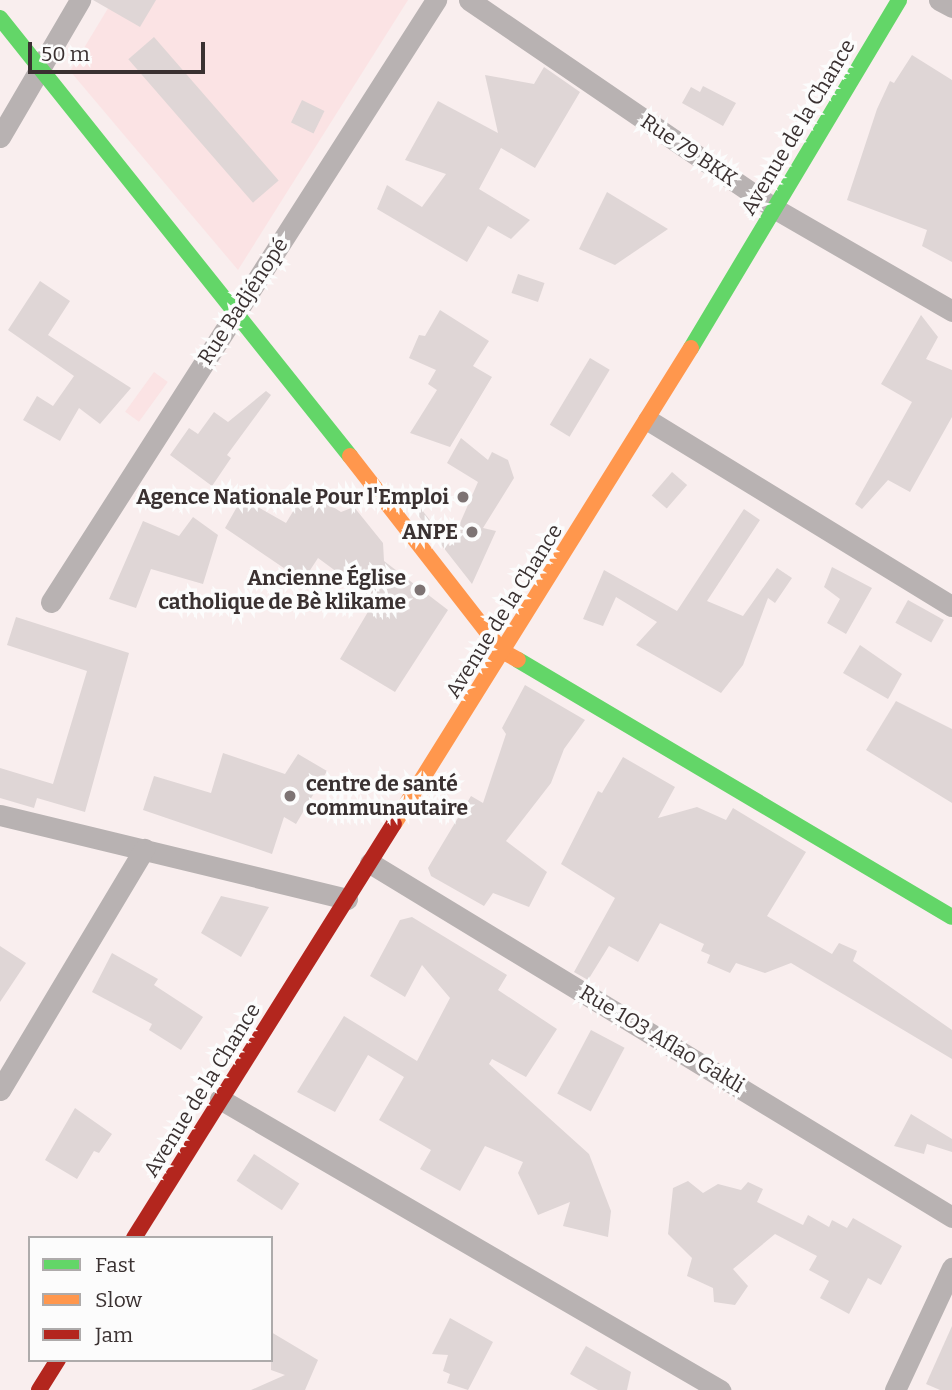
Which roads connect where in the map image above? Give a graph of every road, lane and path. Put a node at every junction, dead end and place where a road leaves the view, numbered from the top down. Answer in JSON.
{"nodes":[{"id":1,"x":80,"y":0,"type":"edge"},
{"id":2,"x":436,"y":0,"type":"edge"},
{"id":3,"x":469,"y":0,"type":"edge"},
{"id":4,"x":900,"y":0,"type":"edge"},
{"id":5,"x":939,"y":0,"type":"edge"},
{"id":6,"x":952,"y":7,"type":"edge"},
{"id":7,"x":0,"y":19,"type":"edge"},
{"id":8,"x":39,"y":67,"type":"junction"},
{"id":9,"x":0,"y":137,"type":"edge"},
{"id":10,"x":772,"y":207,"type":"junction"},
{"id":11,"x":236,"y":310,"type":"junction"},
{"id":12,"x":952,"y":311,"type":"edge"},
{"id":13,"x":648,"y":420,"type":"junction"},
{"id":14,"x":51,"y":602,"type":"dead end"},
{"id":15,"x":952,"y":606,"type":"edge"},
{"id":16,"x":502,"y":651,"type":"junction"},
{"id":17,"x":0,"y":815,"type":"edge"},
{"id":18,"x":144,"y":849,"type":"junction"},
{"id":19,"x":370,"y":863,"type":"junction"},
{"id":20,"x":347,"y":899,"type":"junction"},
{"id":21,"x":952,"y":917,"type":"edge"},
{"id":22,"x":0,"y":1090,"type":"edge"},
{"id":23,"x":220,"y":1099,"type":"junction"},
{"id":24,"x":952,"y":1217,"type":"edge"},
{"id":25,"x":135,"y":1236,"type":"edge"},
{"id":26,"x":952,"y":1268,"type":"edge"},
{"id":27,"x":57,"y":1362,"type":"edge"},
{"id":28,"x":39,"y":1390,"type":"edge"},
{"id":29,"x":720,"y":1390,"type":"edge"},
{"id":30,"x":895,"y":1390,"type":"edge"}],
"edges":[{"from":1,"to":8,"type":"street"},
{"from":2,"to":11,"type":"street","name":"Rue Badjénopé"},
{"from":3,"to":10,"type":"street","name":"Rue 79 BKK"},
{"from":4,"to":10,"type":"main road","name":"Avenue de la Chance"},
{"from":5,"to":6,"type":"street"},
{"from":7,"to":8,"type":"main road"},
{"from":8,"to":9,"type":"street"},
{"from":8,"to":11,"type":"main road"},
{"from":10,"to":12,"type":"street","name":"Rue 79 BKK"},
{"from":10,"to":13,"type":"main road","name":"Avenue de la Chance"},
{"from":11,"to":14,"type":"street","name":"Rue Badjénopé"},
{"from":11,"to":16,"type":"main road"},
{"from":13,"to":15,"type":"street"},
{"from":13,"to":16,"type":"main road","name":"Avenue de la Chance"},
{"from":16,"to":19,"type":"main road","name":"Avenue de la Chance"},
{"from":16,"to":21,"type":"main road"},
{"from":17,"to":18,"type":"street"},
{"from":18,"to":20,"type":"street"},
{"from":18,"to":22,"type":"street"},
{"from":19,"to":20,"type":"main road","name":"Avenue de la Chance"},
{"from":19,"to":24,"type":"street","name":"Rue 1O3 Aflao Gakli"},
{"from":20,"to":23,"type":"main road","name":"Avenue de la Chance"},
{"from":23,"to":25,"type":"main road","name":"Avenue de la Chance"},
{"from":23,"to":29,"type":"street"},
{"from":26,"to":30,"type":"street"},
{"from":27,"to":28,"type":"main road"}]}
